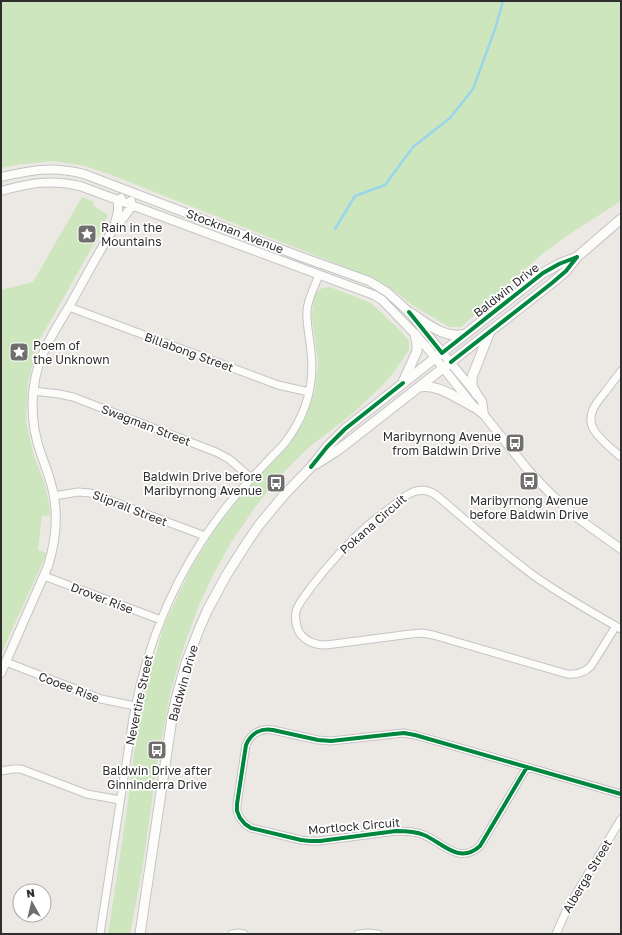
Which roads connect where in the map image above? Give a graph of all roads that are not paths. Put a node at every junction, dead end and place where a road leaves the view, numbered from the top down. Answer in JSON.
{"nodes":[{"id":1,"x":1,"y":177,"type":"edge"},
{"id":2,"x":1,"y":191,"type":"edge"},
{"id":3,"x":129,"y":191,"type":"junction"},
{"id":4,"x":118,"y":200,"type":"junction"},
{"id":5,"x":132,"y":205,"type":"junction"},
{"id":6,"x":621,"y":219,"type":"edge"},
{"id":7,"x":113,"y":229,"type":"junction"},
{"id":8,"x":577,"y":257,"type":"junction"},
{"id":9,"x":319,"y":275,"type":"junction"},
{"id":10,"x":69,"y":307,"type":"junction"},
{"id":11,"x":409,"y":312,"type":"junction"},
{"id":12,"x":490,"y":332,"type":"junction"},
{"id":13,"x":415,"y":334,"type":"junction"},
{"id":14,"x":466,"y":334,"type":"junction"},
{"id":15,"x":439,"y":355,"type":"junction"},
{"id":16,"x":447,"y":365,"type":"junction"},
{"id":17,"x":621,"y":371,"type":"edge"},
{"id":18,"x":403,"y":383,"type":"junction"},
{"id":19,"x":419,"y":387,"type":"junction"},
{"id":20,"x":34,"y":390,"type":"junction"},
{"id":21,"x":309,"y":392,"type":"junction"},
{"id":22,"x":477,"y":395,"type":"junction"},
{"id":23,"x":474,"y":407,"type":"junction"},
{"id":24,"x":484,"y":415,"type":"junction"},
{"id":25,"x":621,"y":456,"type":"edge"},
{"id":26,"x":311,"y":467,"type":"junction"},
{"id":27,"x":251,"y":478,"type":"junction"},
{"id":28,"x":54,"y":496,"type":"junction"},
{"id":29,"x":205,"y":536,"type":"junction"},
{"id":30,"x":621,"y":549,"type":"edge"},
{"id":31,"x":44,"y":576,"type":"junction"},
{"id":32,"x":160,"y":620,"type":"junction"},
{"id":33,"x":618,"y":628,"type":"edge"},
{"id":34,"x":6,"y":662,"type":"junction"},
{"id":35,"x":1,"y":673,"type":"edge"},
{"id":36,"x":135,"y":706,"type":"junction"},
{"id":37,"x":527,"y":767,"type":"junction"},
{"id":38,"x":1,"y":771,"type":"edge"},
{"id":39,"x":621,"y":794,"type":"edge"},
{"id":40,"x":120,"y":800,"type":"junction"},
{"id":41,"x":621,"y":820,"type":"edge"},
{"id":42,"x":100,"y":934,"type":"edge"},
{"id":43,"x":140,"y":934,"type":"edge"},
{"id":44,"x":232,"y":934,"type":"edge"},
{"id":45,"x":244,"y":934,"type":"edge"},
{"id":46,"x":358,"y":934,"type":"edge"},
{"id":47,"x":378,"y":934,"type":"edge"},
{"id":48,"x":556,"y":934,"type":"edge"}],
"edges":[{"from":1,"to":3,"type":"street","name":"Stockman Avenue"},
{"from":2,"to":4,"type":"street","name":"Stockman Avenue"},
{"from":3,"to":4,"type":"street"},
{"from":3,"to":5,"type":"street"},
{"from":3,"to":11,"type":"street","name":"Stockman Avenue"},
{"from":4,"to":5,"type":"street","name":"Stockman Avenue"},
{"from":4,"to":7,"type":"street"},
{"from":5,"to":7,"type":"street"},
{"from":5,"to":9,"type":"street","name":"Stockman Avenue"},
{"from":6,"to":8,"type":"main road","name":"Baldwin Drive"},
{"from":7,"to":10,"type":"street"},
{"from":8,"to":12,"type":"main road","name":"Baldwin Drive"},
{"from":8,"to":14,"type":"main road","name":"Baldwin Drive"},
{"from":9,"to":13,"type":"street","name":"Stockman Avenue"},
{"from":9,"to":21,"type":"street","name":"Nevertire Street"},
{"from":10,"to":20,"type":"street"},
{"from":10,"to":21,"type":"street","name":"Billabong Street"},
{"from":11,"to":14,"type":"main road"},
{"from":11,"to":15,"type":"street","name":"Stockman Avenue"},
{"from":12,"to":16,"type":"main road","name":"Baldwin Drive"},
{"from":12,"to":22,"type":"main road"},
{"from":13,"to":15,"type":"street","name":"Stockman Avenue"},
{"from":13,"to":18,"type":"main road"},
{"from":14,"to":15,"type":"main road","name":"Baldwin Drive"},
{"from":15,"to":16,"type":"street"},
{"from":15,"to":18,"type":"main road","name":"Baldwin Drive"},
{"from":16,"to":19,"type":"main road","name":"Baldwin Drive"},
{"from":16,"to":22,"type":"street"},
{"from":16,"to":23,"type":"street"},
{"from":17,"to":25,"type":"street"},
{"from":18,"to":26,"type":"main road","name":"Baldwin Drive"},
{"from":19,"to":23,"type":"main road"},
{"from":19,"to":26,"type":"main road","name":"Baldwin Drive"},
{"from":20,"to":27,"type":"street","name":"Swagman Street"},
{"from":20,"to":28,"type":"street"},
{"from":21,"to":27,"type":"street","name":"Nevertire Street"},
{"from":22,"to":24,"type":"street"},
{"from":23,"to":24,"type":"street"},
{"from":24,"to":30,"type":"street"},
{"from":26,"to":43,"type":"main road","name":"Baldwin Drive"},
{"from":27,"to":29,"type":"street","name":"Nevertire Street"},
{"from":28,"to":29,"type":"street","name":"Sliprail Street"},
{"from":28,"to":31,"type":"street"},
{"from":29,"to":32,"type":"street","name":"Nevertire Street"},
{"from":31,"to":32,"type":"street","name":"Drover Rise"},
{"from":31,"to":34,"type":"street"},
{"from":32,"to":36,"type":"street","name":"Nevertire Street"},
{"from":33,"to":33,"type":"street","name":"Pokana Circuit"},
{"from":34,"to":35,"type":"street"},
{"from":34,"to":36,"type":"street","name":"Cooee Rise"},
{"from":36,"to":40,"type":"street","name":"Nevertire Street"},
{"from":37,"to":37,"type":"street","name":"Mortlock Circuit"},
{"from":37,"to":39,"type":"street","name":"Mortlock Circuit"},
{"from":38,"to":40,"type":"street"},
{"from":40,"to":42,"type":"street","name":"Nevertire Street"},
{"from":41,"to":48,"type":"street","name":"Alberga Street"},
{"from":44,"to":45,"type":"street"},
{"from":46,"to":47,"type":"street"}]}
